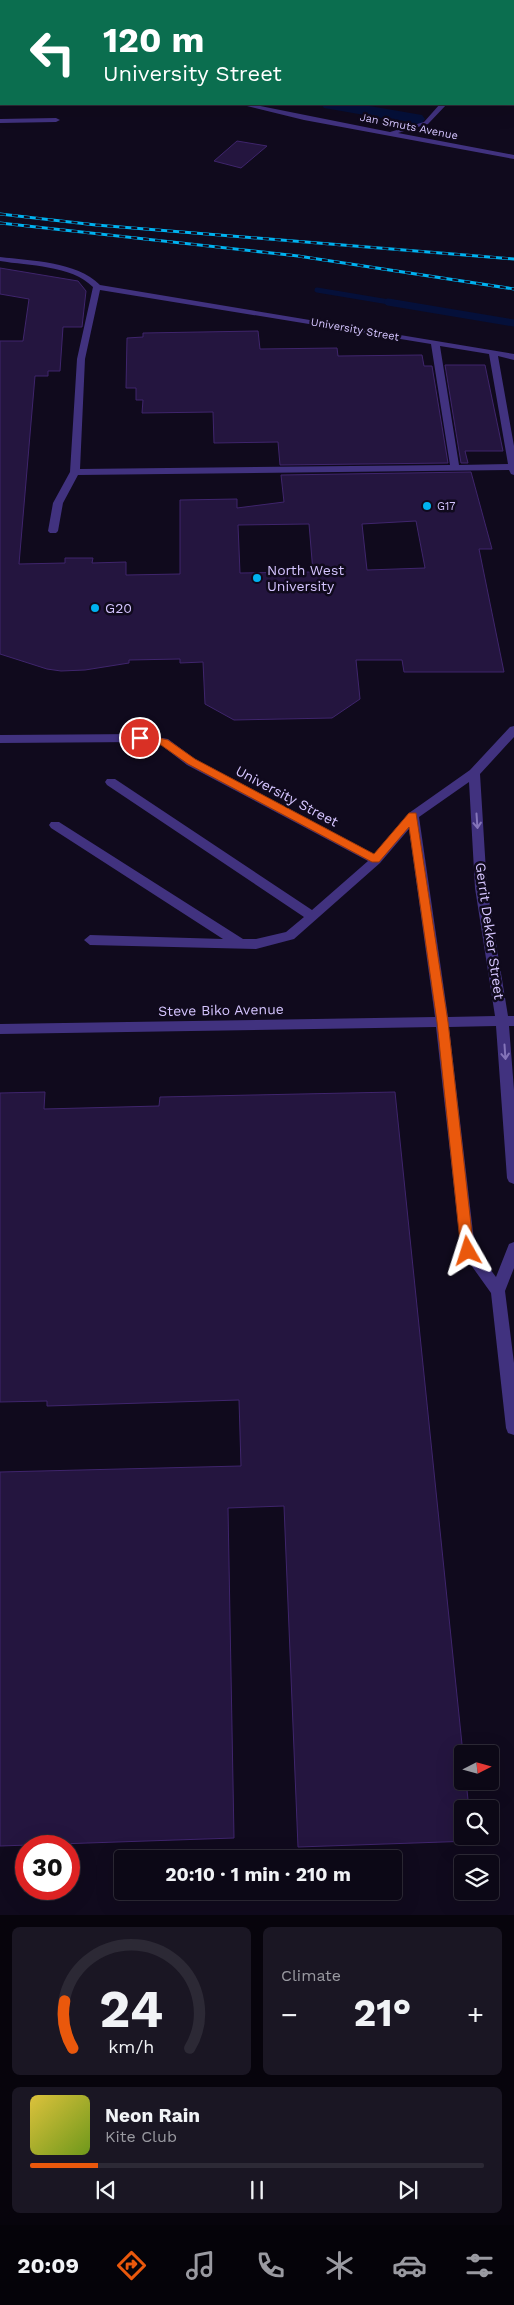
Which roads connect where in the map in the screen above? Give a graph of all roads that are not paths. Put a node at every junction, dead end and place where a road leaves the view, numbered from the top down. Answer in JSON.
{"nodes":[{"id":1,"x":247,"y":105,"type":"edge"},
{"id":2,"x":443,"y":105,"type":"edge"},
{"id":3,"x":56,"y":120,"type":"dead end"},
{"id":4,"x":0,"y":121,"type":"edge"},
{"id":5,"x":384,"y":133,"type":"junction"},
{"id":6,"x":514,"y":157,"type":"edge"},
{"id":7,"x":0,"y":258,"type":"edge"},
{"id":8,"x":97,"y":287,"type":"junction"},
{"id":9,"x":435,"y":343,"type":"junction"},
{"id":10,"x":493,"y":352,"type":"junction"},
{"id":11,"x":514,"y":357,"type":"edge"},
{"id":12,"x":455,"y":467,"type":"junction"},
{"id":13,"x":514,"y":467,"type":"edge"},
{"id":14,"x":75,"y":472,"type":"junction"},
{"id":15,"x":514,"y":472,"type":"edge"},
{"id":16,"x":53,"y":531,"type":"dead end"},
{"id":17,"x":514,"y":730,"type":"edge"},
{"id":18,"x":0,"y":739,"type":"edge"},
{"id":19,"x":474,"y":773,"type":"junction"},
{"id":20,"x":111,"y":782,"type":"dead end"},
{"id":21,"x":413,"y":816,"type":"junction"},
{"id":22,"x":55,"y":826,"type":"dead end"},
{"id":23,"x":376,"y":860,"type":"junction"},
{"id":24,"x":312,"y":916,"type":"junction"},
{"id":25,"x":90,"y":940,"type":"dead end"},
{"id":26,"x":240,"y":943,"type":"junction"},
{"id":27,"x":508,"y":1021,"type":"edge"},
{"id":28,"x":442,"y":1022,"type":"junction"},
{"id":29,"x":0,"y":1029,"type":"edge"},
{"id":30,"x":514,"y":1178,"type":"edge"},
{"id":31,"x":514,"y":1248,"type":"edge"},
{"id":32,"x":498,"y":1291,"type":"junction"},
{"id":33,"x":514,"y":1428,"type":"edge"}],
"edges":[{"from":1,"to":5,"type":"street","name":"Jan Smuts Avenue"},
{"from":2,"to":5,"type":"street"},
{"from":3,"to":4,"type":"street"},
{"from":5,"to":6,"type":"street","name":"Jan Smuts Avenue"},
{"from":7,"to":8,"type":"street"},
{"from":8,"to":9,"type":"street","name":"University Street"},
{"from":8,"to":14,"type":"street"},
{"from":9,"to":10,"type":"street","name":"University Street"},
{"from":9,"to":12,"type":"street"},
{"from":10,"to":11,"type":"street","name":"University Street"},
{"from":10,"to":13,"type":"street"},
{"from":12,"to":13,"type":"street"},
{"from":12,"to":14,"type":"street"},
{"from":13,"to":15,"type":"street"},
{"from":14,"to":16,"type":"street"},
{"from":17,"to":19,"type":"street"},
{"from":18,"to":23,"type":"street","name":"University Street"},
{"from":19,"to":21,"type":"street"},
{"from":19,"to":27,"type":"street","name":"Gerrit Dekker Street","one_way":true},
{"from":20,"to":24,"type":"street"},
{"from":21,"to":23,"type":"street"},
{"from":21,"to":28,"type":"street"},
{"from":22,"to":26,"type":"street"},
{"from":23,"to":24,"type":"street"},
{"from":24,"to":26,"type":"street"},
{"from":25,"to":26,"type":"street"},
{"from":27,"to":28,"type":"street","name":"Steve Biko Avenue"},
{"from":27,"to":30,"type":"street","name":"Gerrit Dekker Street","one_way":true},
{"from":28,"to":29,"type":"street","name":"Steve Biko Avenue"},
{"from":28,"to":32,"type":"street"},
{"from":31,"to":32,"type":"street"},
{"from":32,"to":33,"type":"street"}]}
